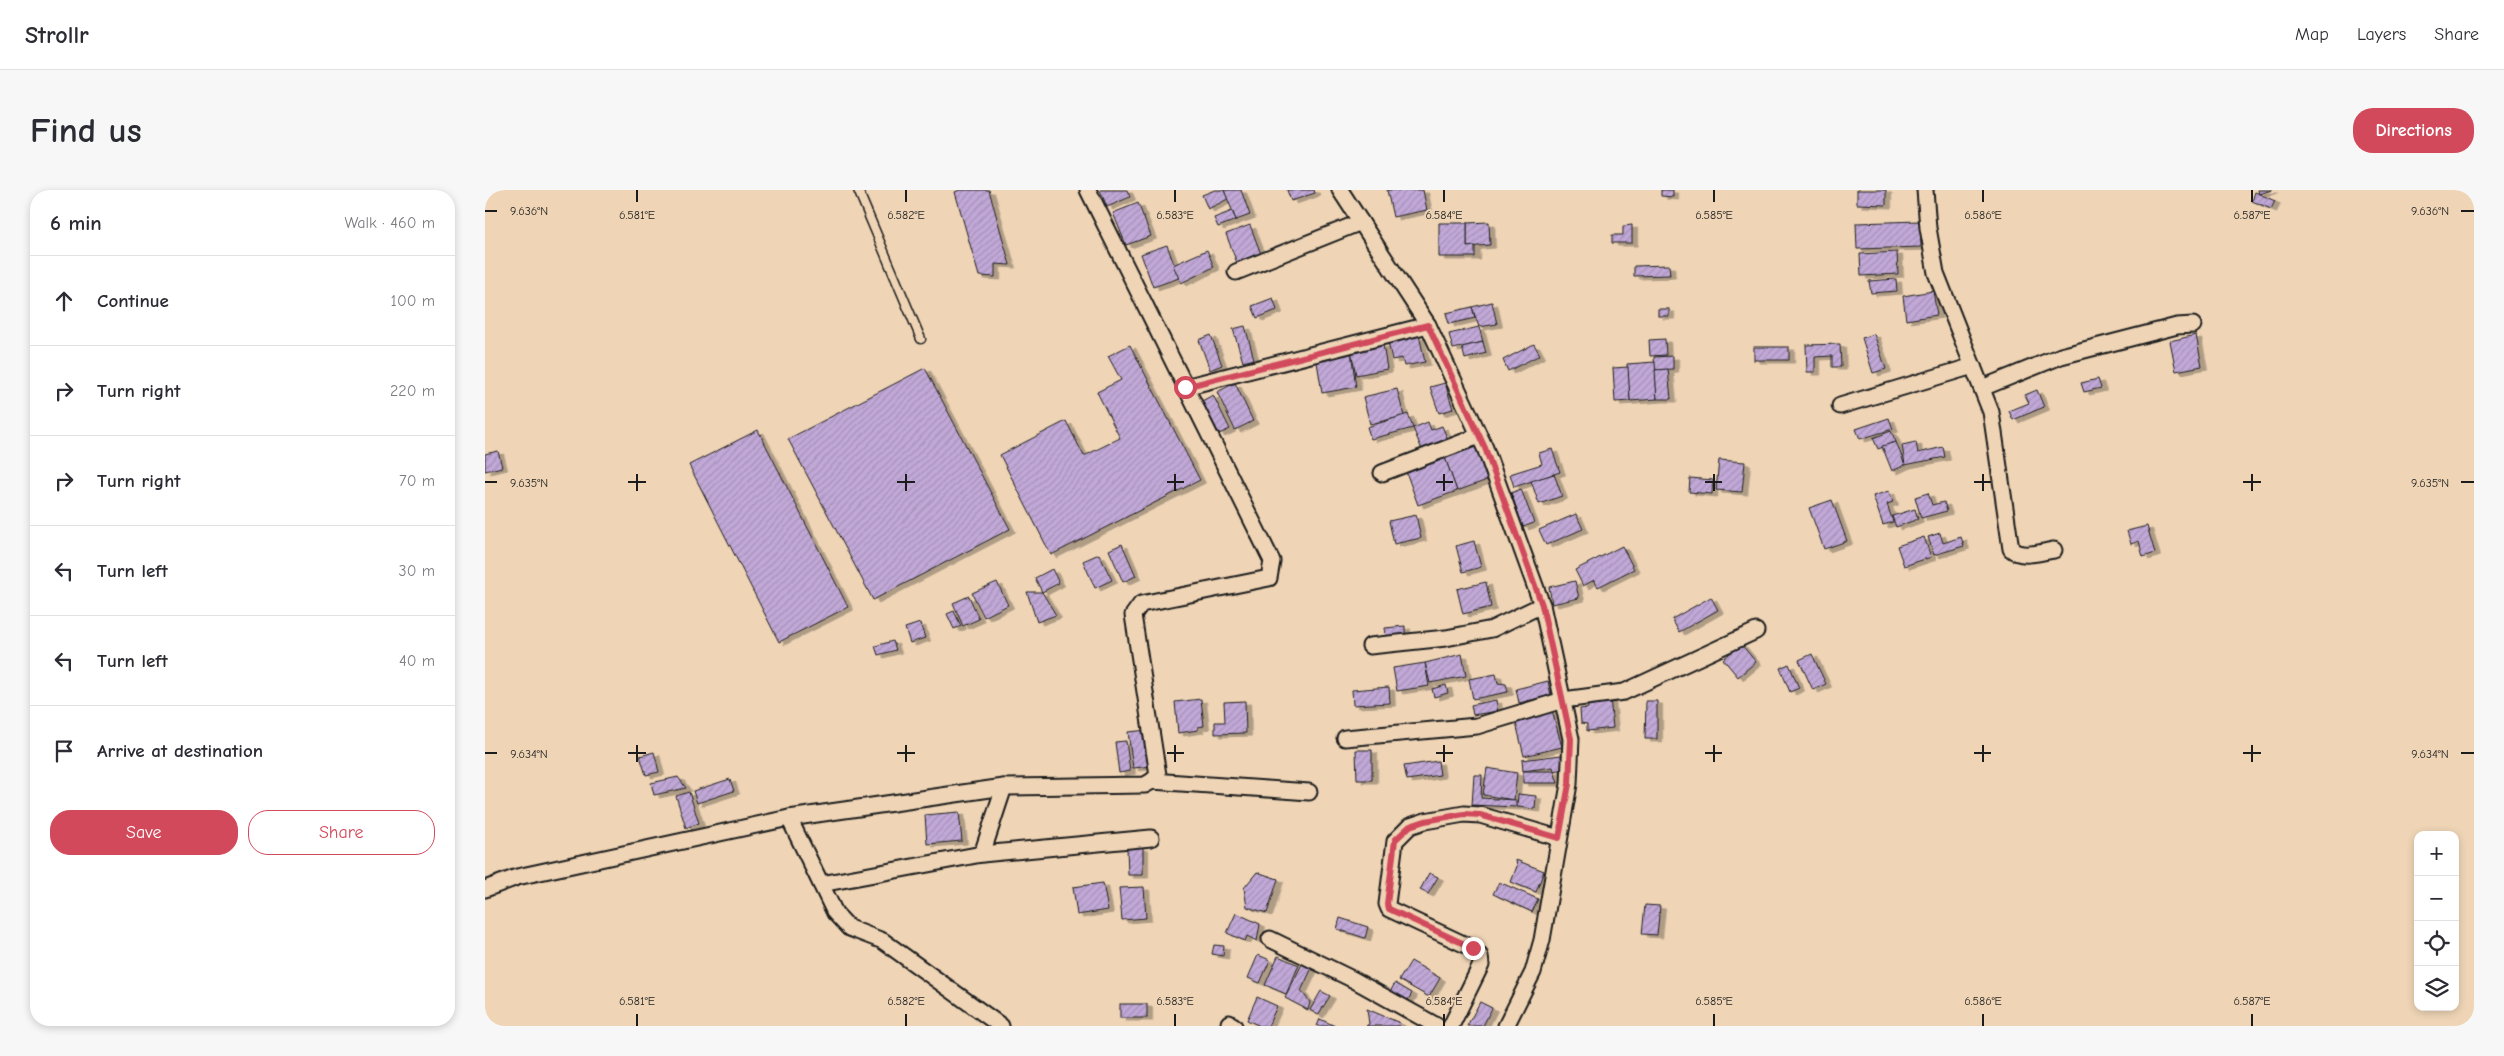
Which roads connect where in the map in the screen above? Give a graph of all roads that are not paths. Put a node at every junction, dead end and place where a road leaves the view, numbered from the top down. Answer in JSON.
{"nodes":[{"id":1,"x":858,"y":190,"type":"edge"},
{"id":2,"x":1088,"y":190,"type":"edge"},
{"id":3,"x":1340,"y":190,"type":"edge"},
{"id":4,"x":1925,"y":190,"type":"edge"},
{"id":5,"x":1361,"y":222,"type":"junction"},
{"id":6,"x":1237,"y":272,"type":"dead end"},
{"id":7,"x":1428,"y":325,"type":"junction"},
{"id":8,"x":2193,"y":325,"type":"dead end"},
{"id":9,"x":921,"y":338,"type":"dead end"},
{"id":10,"x":1973,"y":366,"type":"junction"},
{"id":11,"x":1185,"y":387,"type":"junction"},
{"id":12,"x":1982,"y":388,"type":"junction"},
{"id":13,"x":1839,"y":406,"type":"dead end"},
{"id":14,"x":1479,"y":436,"type":"junction"},
{"id":15,"x":1382,"y":473,"type":"dead end"},
{"id":16,"x":2054,"y":550,"type":"dead end"},
{"id":17,"x":1542,"y":605,"type":"junction"},
{"id":18,"x":1756,"y":632,"type":"dead end"},
{"id":19,"x":1371,"y":646,"type":"dead end"},
{"id":20,"x":1563,"y":700,"type":"junction"},
{"id":21,"x":1345,"y":738,"type":"dead end"},
{"id":22,"x":1153,"y":781,"type":"junction"},
{"id":23,"x":1004,"y":787,"type":"junction"},
{"id":24,"x":1309,"y":792,"type":"dead end"},
{"id":25,"x":789,"y":818,"type":"junction"},
{"id":26,"x":1151,"y":838,"type":"dead end"},
{"id":27,"x":1559,"y":838,"type":"junction"},
{"id":28,"x":982,"y":854,"type":"junction"},
{"id":29,"x":821,"y":884,"type":"junction"},
{"id":30,"x":485,"y":889,"type":"edge"},
{"id":31,"x":1269,"y":939,"type":"dead end"},
{"id":32,"x":1001,"y":1026,"type":"edge"},
{"id":33,"x":1437,"y":1026,"type":"edge"},
{"id":34,"x":1451,"y":1026,"type":"edge"},
{"id":35,"x":1506,"y":1026,"type":"edge"}],
"edges":[{"from":1,"to":9,"type":"lane"},
{"from":2,"to":11,"type":"street"},
{"from":3,"to":5,"type":"street"},
{"from":4,"to":10,"type":"street"},
{"from":5,"to":6,"type":"street"},
{"from":5,"to":7,"type":"street"},
{"from":7,"to":11,"type":"street"},
{"from":7,"to":14,"type":"street"},
{"from":8,"to":12,"type":"street"},
{"from":10,"to":12,"type":"street"},
{"from":10,"to":13,"type":"street"},
{"from":11,"to":22,"type":"street"},
{"from":12,"to":16,"type":"street"},
{"from":14,"to":15,"type":"street"},
{"from":14,"to":17,"type":"street"},
{"from":17,"to":19,"type":"street"},
{"from":17,"to":20,"type":"street"},
{"from":18,"to":20,"type":"street"},
{"from":20,"to":21,"type":"street"},
{"from":20,"to":27,"type":"street"},
{"from":22,"to":23,"type":"street"},
{"from":22,"to":24,"type":"street"},
{"from":23,"to":25,"type":"street"},
{"from":23,"to":28,"type":"street"},
{"from":25,"to":29,"type":"street"},
{"from":25,"to":30,"type":"street"},
{"from":26,"to":28,"type":"street"},
{"from":27,"to":34,"type":"street"},
{"from":27,"to":35,"type":"street"},
{"from":28,"to":29,"type":"street"},
{"from":29,"to":32,"type":"street"},
{"from":31,"to":33,"type":"street"}]}
